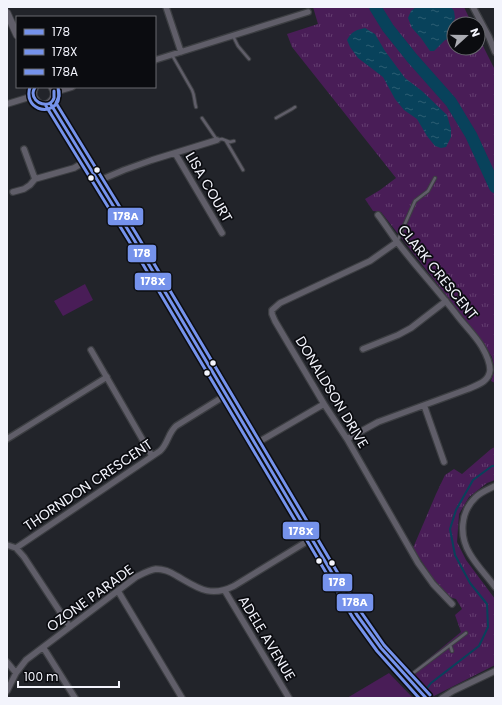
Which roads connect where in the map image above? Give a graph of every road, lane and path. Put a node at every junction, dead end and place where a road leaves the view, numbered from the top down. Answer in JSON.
{"nodes":[{"id":1,"x":166,"y":7,"type":"edge"},
{"id":2,"x":473,"y":7,"type":"edge"},
{"id":3,"x":308,"y":12,"type":"dead end"},
{"id":4,"x":7,"y":13,"type":"edge"},
{"id":5,"x":16,"y":33,"type":"edge"},
{"id":6,"x":232,"y":36,"type":"junction"},
{"id":7,"x":492,"y":37,"type":"edge"},
{"id":8,"x":181,"y":52,"type":"junction"},
{"id":9,"x":495,"y":52,"type":"edge"},
{"id":10,"x":171,"y":55,"type":"junction"},
{"id":11,"x":249,"y":59,"type":"dead end"},
{"id":12,"x":156,"y":60,"type":"edge"},
{"id":13,"x":34,"y":88,"type":"edge"},
{"id":14,"x":66,"y":88,"type":"edge"},
{"id":15,"x":53,"y":90,"type":"edge"},
{"id":16,"x":33,"y":96,"type":"junction"},
{"id":17,"x":50,"y":103,"type":"junction"},
{"id":18,"x":7,"y":104,"type":"edge"},
{"id":19,"x":196,"y":107,"type":"dead end"},
{"id":20,"x":295,"y":107,"type":"dead end"},
{"id":21,"x":202,"y":118,"type":"dead end"},
{"id":22,"x":276,"y":118,"type":"dead end"},
{"id":23,"x":217,"y":140,"type":"junction"},
{"id":24,"x":234,"y":140,"type":"dead end"},
{"id":25,"x":226,"y":141,"type":"junction"},
{"id":26,"x":24,"y":149,"type":"dead end"},
{"id":27,"x":175,"y":153,"type":"junction"},
{"id":28,"x":86,"y":162,"type":"junction"},
{"id":29,"x":243,"y":170,"type":"dead end"},
{"id":30,"x":435,"y":178,"type":"dead end"},
{"id":31,"x":36,"y":179,"type":"junction"},
{"id":32,"x":98,"y":181,"type":"junction"},
{"id":33,"x":13,"y":192,"type":"dead end"},
{"id":34,"x":378,"y":215,"type":"dead end"},
{"id":35,"x":222,"y":233,"type":"dead end"},
{"id":36,"x":397,"y":242,"type":"junction"},
{"id":37,"x":446,"y":301,"type":"junction"},
{"id":38,"x":91,"y":350,"type":"dead end"},
{"id":39,"x":364,"y":350,"type":"dead end"},
{"id":40,"x":107,"y":377,"type":"junction"},
{"id":41,"x":226,"y":395,"type":"junction"},
{"id":42,"x":324,"y":404,"type":"junction"},
{"id":43,"x":424,"y":405,"type":"junction"},
{"id":44,"x":7,"y":439,"type":"edge"},
{"id":45,"x":347,"y":440,"type":"junction"},
{"id":46,"x":255,"y":444,"type":"junction"},
{"id":47,"x":152,"y":456,"type":"junction"},
{"id":48,"x":444,"y":462,"type":"dead end"},
{"id":49,"x":495,"y":486,"type":"edge"},
{"id":50,"x":311,"y":539,"type":"junction"},
{"id":51,"x":7,"y":545,"type":"edge"},
{"id":52,"x":16,"y":548,"type":"junction"},
{"id":53,"x":495,"y":575,"type":"edge"},
{"id":54,"x":489,"y":579,"type":"junction"},
{"id":55,"x":495,"y":587,"type":"edge"},
{"id":56,"x":225,"y":590,"type":"junction"},
{"id":57,"x":118,"y":591,"type":"junction"},
{"id":58,"x":452,"y":604,"type":"dead end"},
{"id":59,"x":70,"y":627,"type":"junction"},
{"id":60,"x":466,"y":633,"type":"dead end"},
{"id":61,"x":450,"y":645,"type":"junction"},
{"id":62,"x":43,"y":648,"type":"junction"},
{"id":63,"x":452,"y":651,"type":"dead end"},
{"id":64,"x":7,"y":662,"type":"edge"},
{"id":65,"x":495,"y":671,"type":"edge"},
{"id":66,"x":16,"y":673,"type":"junction"},
{"id":67,"x":407,"y":678,"type":"junction"},
{"id":68,"x":7,"y":691,"type":"edge"},
{"id":69,"x":424,"y":696,"type":"edge"},
{"id":70,"x":74,"y":698,"type":"edge"},
{"id":71,"x":182,"y":698,"type":"edge"},
{"id":72,"x":289,"y":698,"type":"edge"},
{"id":73,"x":442,"y":698,"type":"edge"}],
"edges":[{"from":1,"to":8,"type":"street"},
{"from":2,"to":7,"type":"street"},
{"from":3,"to":6,"type":"street"},
{"from":4,"to":5,"type":"street"},
{"from":6,"to":8,"type":"street"},
{"from":6,"to":11,"type":"lane"},
{"from":7,"to":9,"type":"street"},
{"from":8,"to":10,"type":"street"},
{"from":10,"to":12,"type":"street"},
{"from":10,"to":19,"type":"lane"},
{"from":13,"to":16,"type":"street"},
{"from":14,"to":15,"type":"street"},
{"from":15,"to":17,"type":"street"},
{"from":16,"to":17,"type":"street"},
{"from":16,"to":18,"type":"street"},
{"from":17,"to":28,"type":"street"},
{"from":20,"to":22,"type":"lane"},
{"from":21,"to":23,"type":"lane"},
{"from":23,"to":25,"type":"lane"},
{"from":23,"to":27,"type":"street"},
{"from":24,"to":25,"type":"lane"},
{"from":25,"to":29,"type":"lane"},
{"from":26,"to":31,"type":"street"},
{"from":27,"to":32,"type":"street"},
{"from":27,"to":35,"type":"street","name":"LISA COURT"},
{"from":28,"to":31,"type":"street"},
{"from":28,"to":32,"type":"street"},
{"from":30,"to":36,"type":"lane"},
{"from":31,"to":33,"type":"street"},
{"from":32,"to":41,"type":"street"},
{"from":34,"to":36,"type":"street","name":"CLARK CRESCENT"},
{"from":36,"to":37,"type":"street","name":"CLARK CRESCENT"},
{"from":36,"to":42,"type":"street","name":"DONALDSON DRIVE"},
{"from":37,"to":39,"type":"street"},
{"from":37,"to":43,"type":"street","name":"CLARK CRESCENT"},
{"from":38,"to":40,"type":"street"},
{"from":40,"to":44,"type":"street"},
{"from":40,"to":47,"type":"street"},
{"from":41,"to":46,"type":"street"},
{"from":41,"to":47,"type":"street","name":"THORNDON CRESCENT"},
{"from":42,"to":45,"type":"street","name":"DONALDSON DRIVE"},
{"from":42,"to":46,"type":"street"},
{"from":43,"to":45,"type":"street","name":"CLARK CRESCENT"},
{"from":43,"to":48,"type":"street"},
{"from":45,"to":58,"type":"street","name":"DONALDSON DRIVE"},
{"from":46,"to":50,"type":"street"},
{"from":47,"to":52,"type":"street","name":"THORNDON CRESCENT"},
{"from":49,"to":54,"type":"street"},
{"from":50,"to":56,"type":"street","name":"OZONE PARADE"},
{"from":50,"to":67,"type":"street"},
{"from":51,"to":52,"type":"street"},
{"from":52,"to":59,"type":"street"},
{"from":53,"to":54,"type":"street"},
{"from":54,"to":55,"type":"street"},
{"from":56,"to":57,"type":"street","name":"OZONE PARADE"},
{"from":56,"to":72,"type":"street","name":"ADELE AVENUE"},
{"from":57,"to":59,"type":"street","name":"OZONE PARADE"},
{"from":57,"to":71,"type":"street"},
{"from":59,"to":62,"type":"street","name":"OZONE PARADE"},
{"from":60,"to":61,"type":"lane"},
{"from":61,"to":63,"type":"lane"},
{"from":61,"to":67,"type":"lane"},
{"from":62,"to":66,"type":"street","name":"OZONE PARADE"},
{"from":62,"to":70,"type":"street"},
{"from":64,"to":66,"type":"street"},
{"from":65,"to":73,"type":"street"},
{"from":66,"to":68,"type":"street","name":"OZONE PARADE"},
{"from":67,"to":69,"type":"street"}]}
